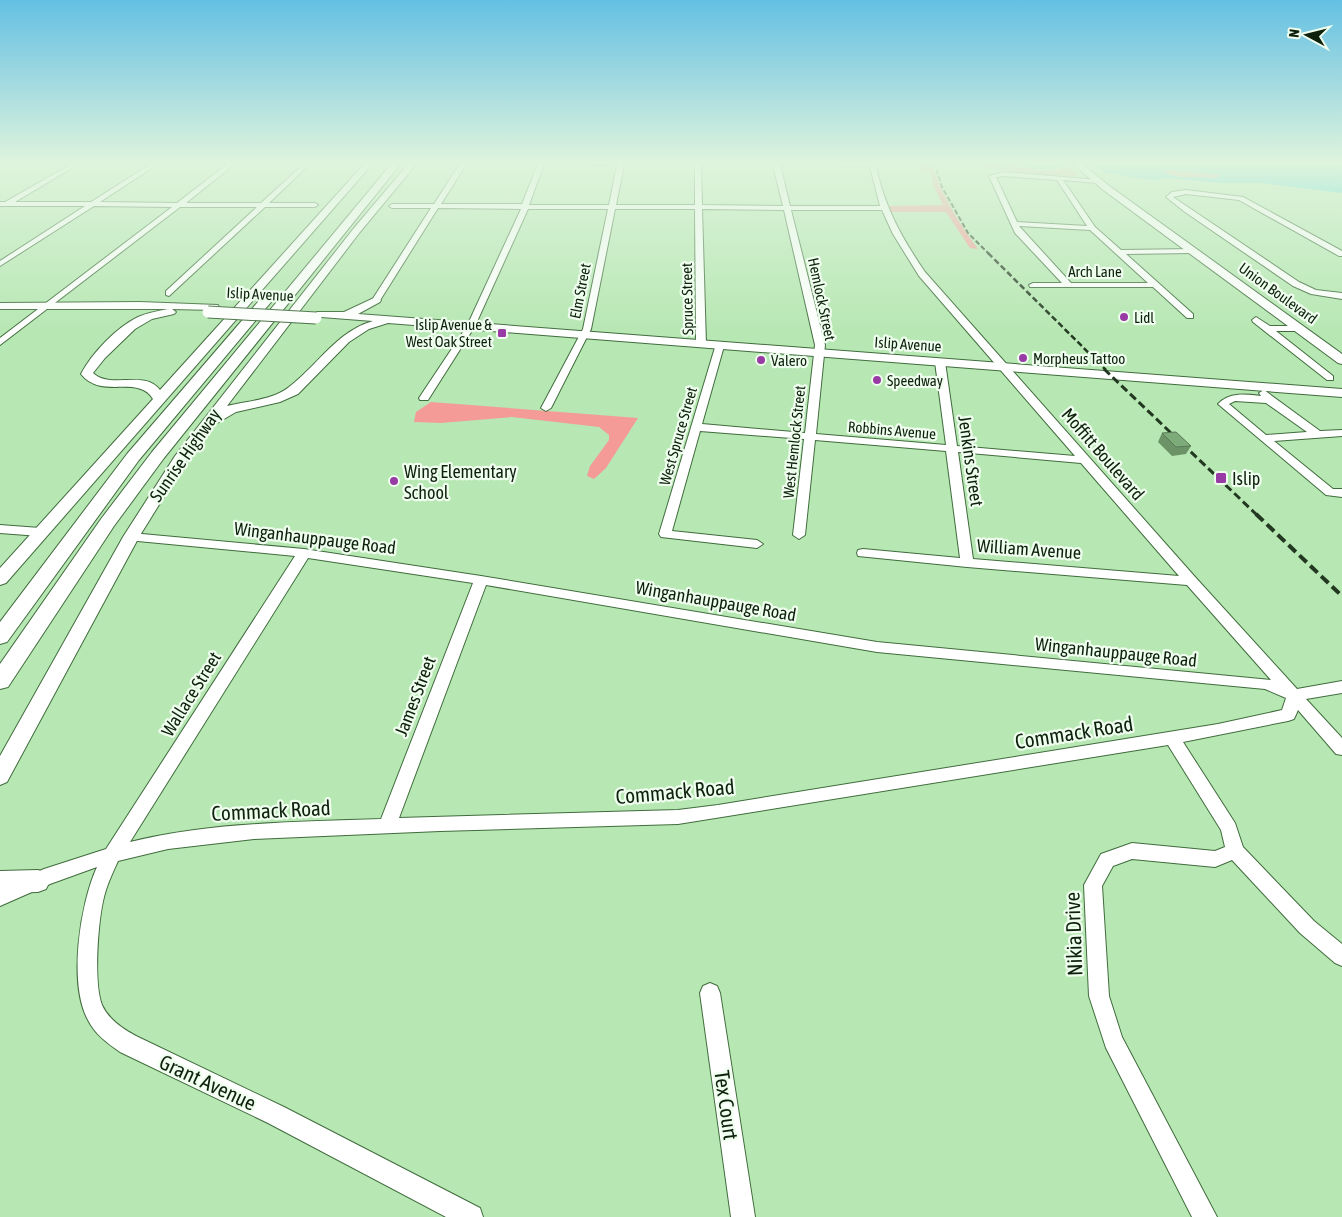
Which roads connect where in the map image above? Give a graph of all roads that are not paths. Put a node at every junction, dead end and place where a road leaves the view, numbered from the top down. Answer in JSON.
{"nodes":[{"id":1,"x":70,"y":219,"type":"edge"},
{"id":2,"x":160,"y":219,"type":"edge"},
{"id":3,"x":248,"y":219,"type":"edge"},
{"id":4,"x":321,"y":219,"type":"edge"},
{"id":5,"x":336,"y":219,"type":"edge"},
{"id":6,"x":351,"y":219,"type":"edge"},
{"id":7,"x":367,"y":219,"type":"edge"},
{"id":8,"x":429,"y":219,"type":"edge"},
{"id":9,"x":518,"y":219,"type":"edge"},
{"id":10,"x":608,"y":219,"type":"edge"},
{"id":11,"x":699,"y":219,"type":"edge"},
{"id":12,"x":790,"y":219,"type":"edge"},
{"id":13,"x":888,"y":219,"type":"edge"},
{"id":14,"x":1012,"y":219,"type":"edge"},
{"id":15,"x":1086,"y":219,"type":"edge"},
{"id":16,"x":1148,"y":219,"type":"edge"},
{"id":17,"x":1199,"y":219,"type":"edge"},
{"id":18,"x":1279,"y":219,"type":"edge"},
{"id":19,"x":1014,"y":224,"type":"junction"},
{"id":20,"x":1092,"y":228,"type":"junction"},
{"id":21,"x":1192,"y":251,"type":"junction"},
{"id":22,"x":1119,"y":252,"type":"junction"},
{"id":23,"x":1342,"y":254,"type":"edge"},
{"id":24,"x":0,"y":264,"type":"edge"},
{"id":25,"x":1034,"y":285,"type":"dead end"},
{"id":26,"x":1069,"y":285,"type":"junction"},
{"id":27,"x":1157,"y":285,"type":"junction"},
{"id":28,"x":169,"y":293,"type":"junction"},
{"id":29,"x":1342,"y":296,"type":"edge"},
{"id":30,"x":376,"y":300,"type":"junction"},
{"id":31,"x":0,"y":306,"type":"edge"},
{"id":32,"x":47,"y":306,"type":"junction"},
{"id":33,"x":136,"y":307,"type":"junction"},
{"id":34,"x":183,"y":308,"type":"junction"},
{"id":35,"x":327,"y":316,"type":"junction"},
{"id":36,"x":1190,"y":316,"type":"dead end"},
{"id":37,"x":381,"y":320,"type":"junction"},
{"id":38,"x":1256,"y":320,"type":"dead end"},
{"id":39,"x":135,"y":324,"type":"junction"},
{"id":40,"x":471,"y":326,"type":"junction"},
{"id":41,"x":1298,"y":328,"type":"junction"},
{"id":42,"x":1268,"y":329,"type":"junction"},
{"id":43,"x":584,"y":335,"type":"junction"},
{"id":44,"x":345,"y":340,"type":"junction"},
{"id":45,"x":0,"y":342,"type":"edge"},
{"id":46,"x":701,"y":344,"type":"junction"},
{"id":47,"x":720,"y":346,"type":"junction"},
{"id":48,"x":819,"y":353,"type":"junction"},
{"id":49,"x":1342,"y":360,"type":"edge"},
{"id":50,"x":940,"y":362,"type":"junction"},
{"id":51,"x":190,"y":364,"type":"junction"},
{"id":52,"x":1003,"y":367,"type":"junction"},
{"id":53,"x":1330,"y":378,"type":"dead end"},
{"id":54,"x":238,"y":381,"type":"junction"},
{"id":55,"x":134,"y":384,"type":"junction"},
{"id":56,"x":1244,"y":386,"type":"junction"},
{"id":57,"x":1261,"y":388,"type":"junction"},
{"id":58,"x":1342,"y":393,"type":"edge"},
{"id":59,"x":424,"y":398,"type":"dead end"},
{"id":60,"x":1251,"y":398,"type":"junction"},
{"id":61,"x":160,"y":399,"type":"junction"},
{"id":62,"x":269,"y":400,"type":"junction"},
{"id":63,"x":1269,"y":400,"type":"junction"},
{"id":64,"x":546,"y":408,"type":"dead end"},
{"id":65,"x":696,"y":427,"type":"junction"},
{"id":66,"x":201,"y":429,"type":"junction"},
{"id":67,"x":1342,"y":433,"type":"edge"},
{"id":68,"x":1318,"y":435,"type":"junction"},
{"id":69,"x":810,"y":438,"type":"junction"},
{"id":70,"x":1265,"y":438,"type":"junction"},
{"id":71,"x":951,"y":450,"type":"junction"},
{"id":72,"x":1086,"y":460,"type":"junction"},
{"id":73,"x":1342,"y":493,"type":"edge"},
{"id":74,"x":0,"y":529,"type":"edge"},
{"id":75,"x":40,"y":532,"type":"junction"},
{"id":76,"x":799,"y":535,"type":"dead end"},
{"id":77,"x":131,"y":537,"type":"junction"},
{"id":78,"x":757,"y":544,"type":"dead end"},
{"id":79,"x":304,"y":553,"type":"junction"},
{"id":80,"x":863,"y":553,"type":"dead end"},
{"id":81,"x":967,"y":564,"type":"junction"},
{"id":82,"x":0,"y":579,"type":"edge"},
{"id":83,"x":481,"y":580,"type":"junction"},
{"id":84,"x":1191,"y":581,"type":"junction"},
{"id":85,"x":0,"y":637,"type":"edge"},
{"id":86,"x":0,"y":680,"type":"edge"},
{"id":87,"x":1342,"y":688,"type":"edge"},
{"id":88,"x":1295,"y":695,"type":"junction"},
{"id":89,"x":1172,"y":738,"type":"junction"},
{"id":90,"x":1342,"y":749,"type":"edge"},
{"id":91,"x":0,"y":776,"type":"edge"},
{"id":92,"x":387,"y":826,"type":"junction"},
{"id":93,"x":1235,"y":851,"type":"junction"},
{"id":94,"x":112,"y":856,"type":"junction"},
{"id":95,"x":38,"y":881,"type":"junction"},
{"id":96,"x":0,"y":882,"type":"edge"},
{"id":97,"x":0,"y":898,"type":"edge"},
{"id":98,"x":1342,"y":956,"type":"edge"},
{"id":99,"x":710,"y":993,"type":"dead end"},
{"id":100,"x":471,"y":1217,"type":"edge"},
{"id":101,"x":743,"y":1217,"type":"edge"},
{"id":102,"x":1205,"y":1217,"type":"edge"}],
"edges":[{"from":1,"to":24,"type":"street"},
{"from":2,"to":32,"type":"street"},
{"from":3,"to":28,"type":"street"},
{"from":4,"to":51,"type":"main road"},
{"from":5,"to":85,"type":"highway","name":"Sunrise Highway"},
{"from":6,"to":86,"type":"highway","name":"Sunrise Highway"},
{"from":7,"to":54,"type":"main road","name":"Sunrise Highway"},
{"from":8,"to":30,"type":"street"},
{"from":9,"to":40,"type":"street"},
{"from":10,"to":43,"type":"street","name":"Elm Street"},
{"from":11,"to":46,"type":"street","name":"Spruce Street"},
{"from":12,"to":48,"type":"street","name":"Hemlock Street"},
{"from":13,"to":52,"type":"street","name":"Moffitt Boulevard"},
{"from":14,"to":19,"type":"street"},
{"from":15,"to":20,"type":"street"},
{"from":16,"to":21,"type":"main road","name":"Union Boulevard"},
{"from":17,"to":29,"type":"street"},
{"from":18,"to":23,"type":"street"},
{"from":19,"to":20,"type":"street"},
{"from":19,"to":26,"type":"street"},
{"from":20,"to":22,"type":"street"},
{"from":21,"to":22,"type":"street"},
{"from":21,"to":41,"type":"main road","name":"Union Boulevard"},
{"from":22,"to":27,"type":"street"},
{"from":25,"to":26,"type":"street","name":"Arch Lane"},
{"from":26,"to":27,"type":"street","name":"Arch Lane"},
{"from":27,"to":36,"type":"street"},
{"from":28,"to":33,"type":"main road"},
{"from":28,"to":34,"type":"main road"},
{"from":30,"to":35,"type":"main road"},
{"from":30,"to":37,"type":"main road"},
{"from":31,"to":32,"type":"main road","name":"Islip Avenue"},
{"from":32,"to":33,"type":"main road","name":"Islip Avenue"},
{"from":32,"to":45,"type":"street"},
{"from":33,"to":34,"type":"main road","name":"Islip Avenue"},
{"from":33,"to":39,"type":"main road"},
{"from":34,"to":35,"type":"main road","name":"Islip Avenue","bridge":true},
{"from":34,"to":39,"type":"main road"},
{"from":35,"to":37,"type":"main road","name":"Islip Avenue"},
{"from":35,"to":44,"type":"main road"},
{"from":37,"to":40,"type":"main road","name":"Islip Avenue"},
{"from":37,"to":44,"type":"main road"},
{"from":38,"to":42,"type":"street"},
{"from":39,"to":55,"type":"main road"},
{"from":40,"to":43,"type":"main road","name":"Islip Avenue"},
{"from":40,"to":59,"type":"street"},
{"from":41,"to":42,"type":"street"},
{"from":41,"to":49,"type":"main road","name":"Union Boulevard"},
{"from":42,"to":53,"type":"street"},
{"from":43,"to":46,"type":"main road","name":"Islip Avenue"},
{"from":43,"to":64,"type":"street","name":"Elm Street"},
{"from":44,"to":62,"type":"main road"},
{"from":46,"to":47,"type":"main road","name":"Islip Avenue"},
{"from":47,"to":48,"type":"main road","name":"Islip Avenue"},
{"from":47,"to":65,"type":"street","name":"West Spruce Street"},
{"from":48,"to":50,"type":"main road","name":"Islip Avenue"},
{"from":48,"to":69,"type":"street","name":"West Hemlock Street"},
{"from":50,"to":52,"type":"main road","name":"Islip Avenue"},
{"from":50,"to":71,"type":"street","name":"Jenkins Street"},
{"from":51,"to":55,"type":"main road"},
{"from":51,"to":61,"type":"main road"},
{"from":52,"to":56,"type":"main road","name":"Islip Avenue"},
{"from":52,"to":72,"type":"street","name":"Moffitt Boulevard"},
{"from":54,"to":62,"type":"main road"},
{"from":54,"to":66,"type":"main road","name":"Sunrise Highway"},
{"from":55,"to":61,"type":"main road"},
{"from":56,"to":57,"type":"main road","name":"Islip Avenue"},
{"from":56,"to":60,"type":"street"},
{"from":57,"to":58,"type":"main road","name":"Islip Avenue"},
{"from":57,"to":63,"type":"street"},
{"from":60,"to":63,"type":"street"},
{"from":60,"to":70,"type":"street"},
{"from":61,"to":75,"type":"main road"},
{"from":62,"to":66,"type":"main road"},
{"from":63,"to":68,"type":"street"},
{"from":65,"to":69,"type":"street","name":"Robbins Avenue"},
{"from":65,"to":78,"type":"street","name":"West Spruce Street"},
{"from":66,"to":77,"type":"main road","name":"Sunrise Highway"},
{"from":67,"to":68,"type":"street"},
{"from":68,"to":70,"type":"street"},
{"from":69,"to":71,"type":"street","name":"Robbins Avenue"},
{"from":69,"to":76,"type":"street","name":"West Hemlock Street"},
{"from":70,"to":73,"type":"street"},
{"from":71,"to":72,"type":"street","name":"Robbins Avenue"},
{"from":71,"to":81,"type":"street","name":"Jenkins Street"},
{"from":72,"to":84,"type":"street","name":"Moffitt Boulevard"},
{"from":74,"to":75,"type":"street"},
{"from":75,"to":82,"type":"main road"},
{"from":77,"to":79,"type":"street","name":"Winganhauppauge Road"},
{"from":77,"to":91,"type":"main road","name":"Sunrise Highway"},
{"from":79,"to":83,"type":"street","name":"Winganhauppauge Road"},
{"from":79,"to":94,"type":"street","name":"Wallace Street"},
{"from":80,"to":81,"type":"street","name":"William Avenue"},
{"from":81,"to":84,"type":"street","name":"William Avenue"},
{"from":83,"to":88,"type":"street","name":"Winganhauppauge Road"},
{"from":83,"to":92,"type":"street","name":"James Street"},
{"from":84,"to":88,"type":"street","name":"Moffitt Boulevard"},
{"from":87,"to":88,"type":"street"},
{"from":88,"to":89,"type":"street","name":"Commack Road"},
{"from":88,"to":90,"type":"street","name":"Moffitt Boulevard"},
{"from":89,"to":92,"type":"street","name":"Commack Road"},
{"from":89,"to":93,"type":"street"},
{"from":92,"to":94,"type":"street","name":"Commack Road"},
{"from":93,"to":98,"type":"street"},
{"from":93,"to":102,"type":"street","name":"Nikia Drive"},
{"from":94,"to":95,"type":"street","name":"Commack Road"},
{"from":94,"to":100,"type":"street","name":"Grant Avenue"},
{"from":95,"to":96,"type":"main road"},
{"from":95,"to":97,"type":"street","name":"Commack Road"},
{"from":99,"to":101,"type":"street","name":"Tex Court"}]}
